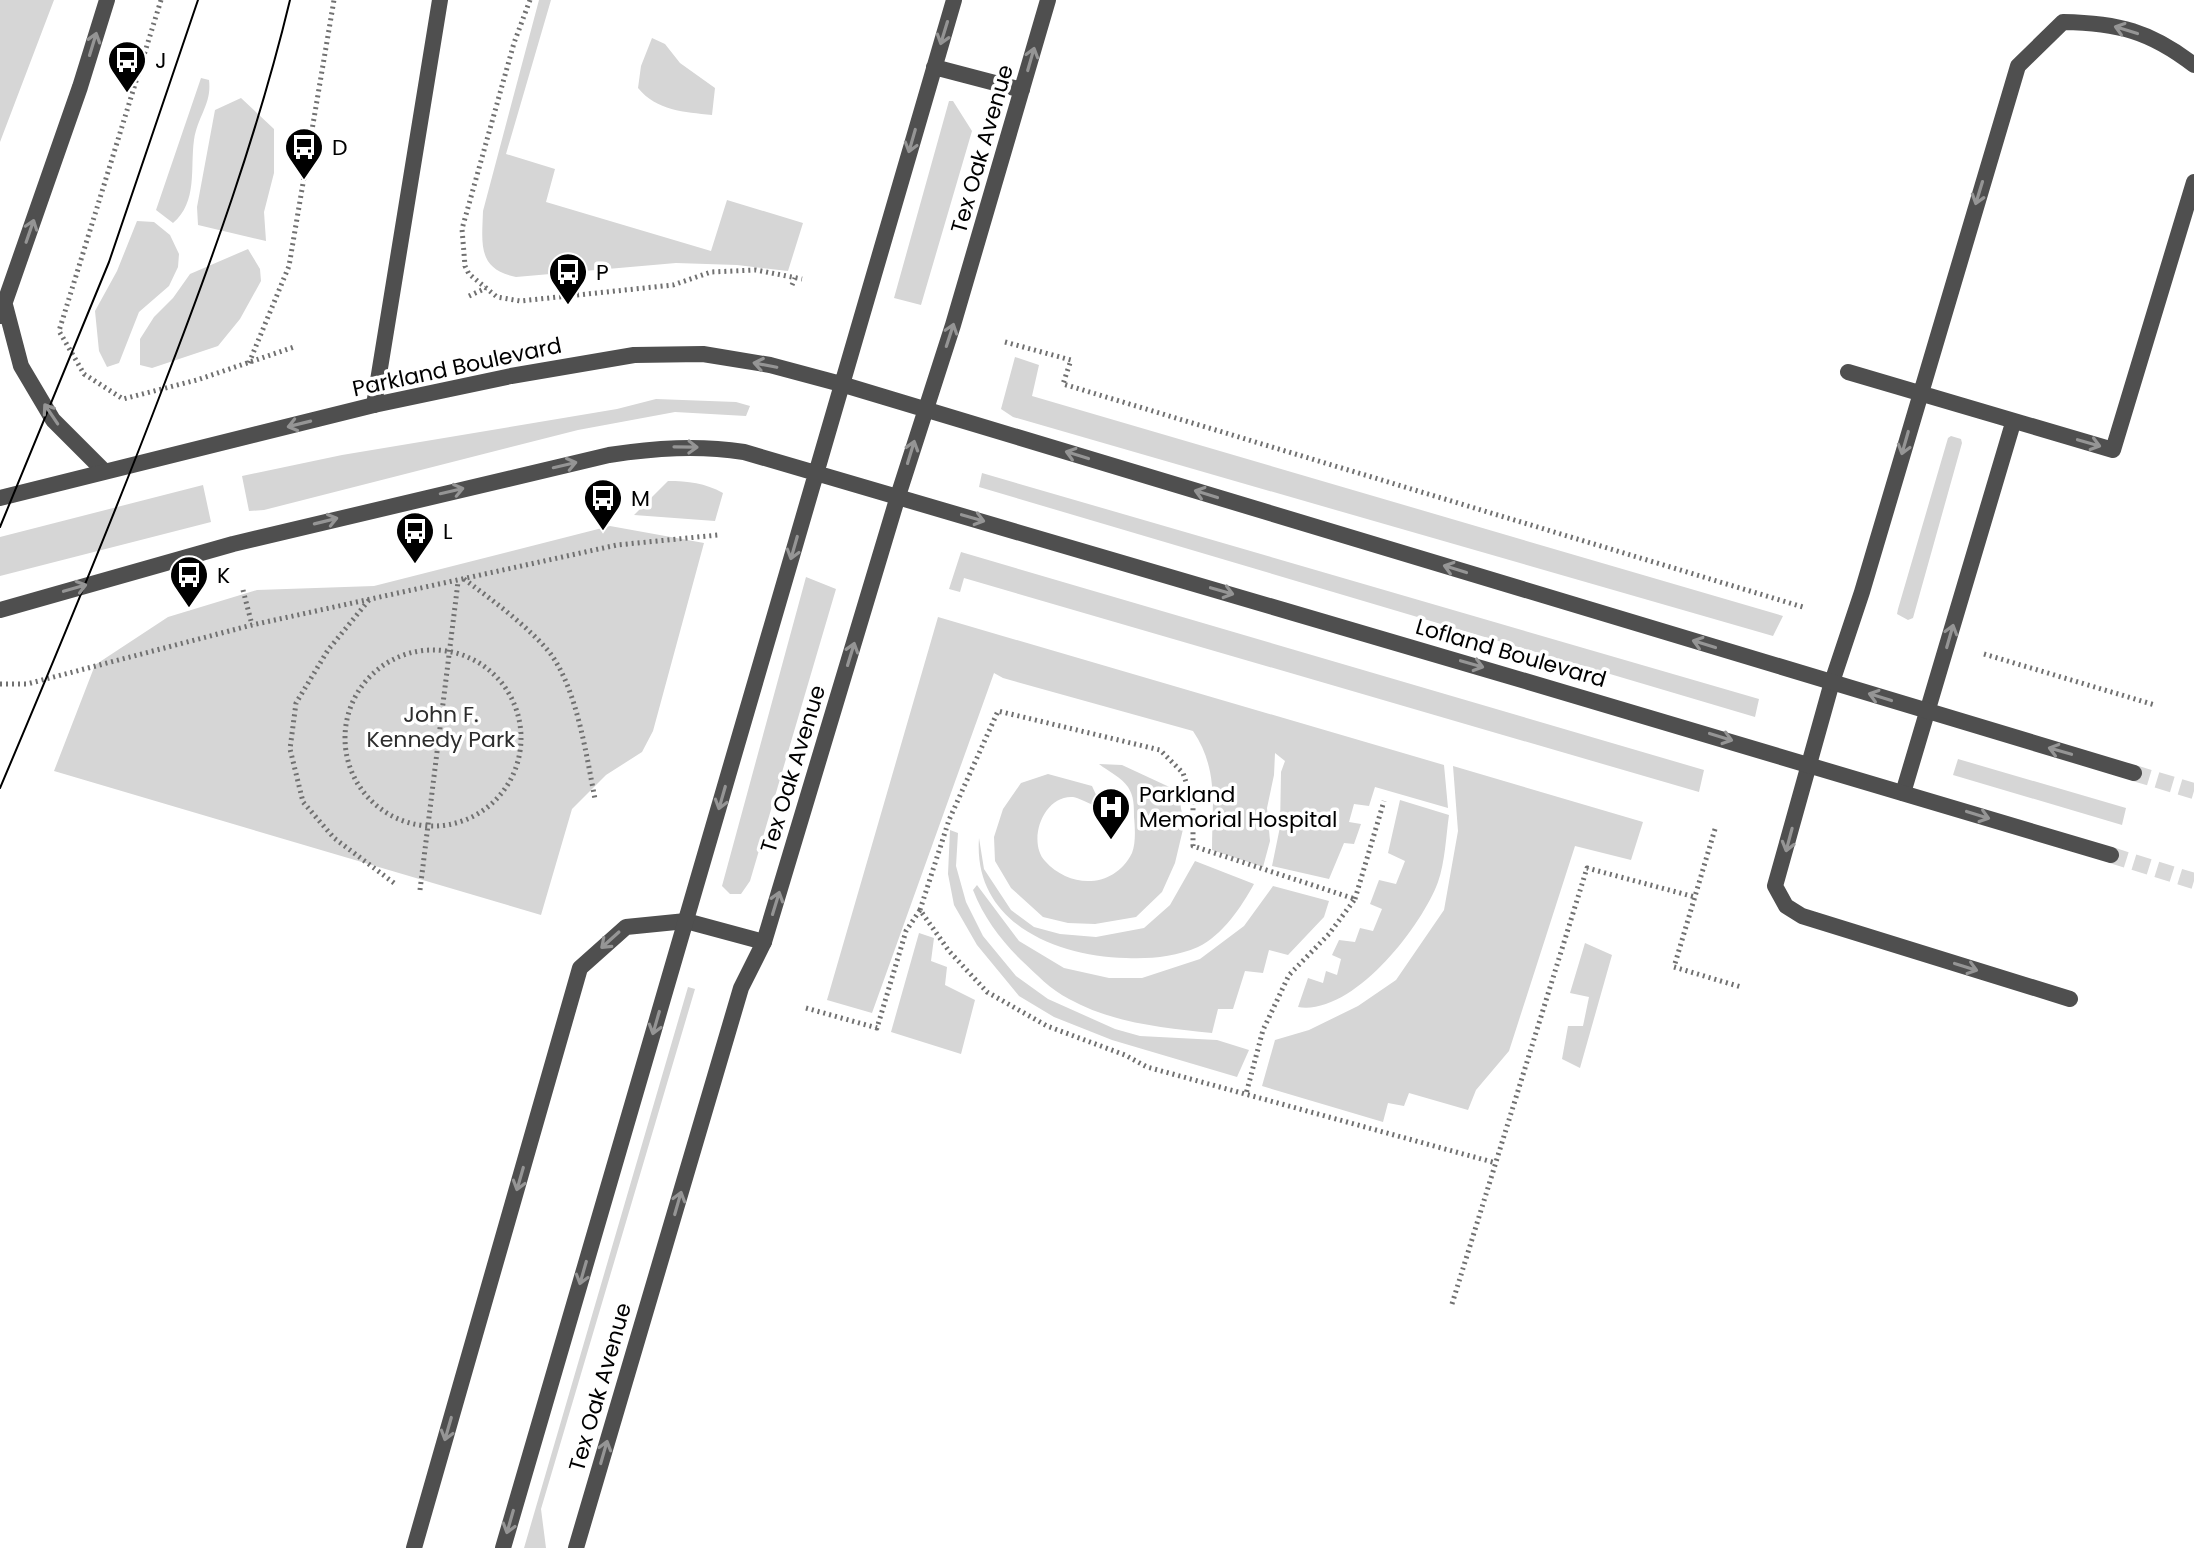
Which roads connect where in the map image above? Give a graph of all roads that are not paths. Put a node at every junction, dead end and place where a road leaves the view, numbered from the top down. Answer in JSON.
{"nodes":[{"id":1,"x":107,"y":0,"type":"edge"},
{"id":2,"x":440,"y":0,"type":"edge"},
{"id":3,"x":954,"y":0,"type":"edge"},
{"id":4,"x":1048,"y":0,"type":"edge"},
{"id":5,"x":2194,"y":65,"type":"edge"},
{"id":6,"x":934,"y":67,"type":"junction"},
{"id":7,"x":1022,"y":90,"type":"junction"},
{"id":8,"x":2194,"y":182,"type":"edge"},
{"id":9,"x":2,"y":310,"type":"edge"},
{"id":10,"x":1848,"y":372,"type":"dead end"},
{"id":11,"x":841,"y":384,"type":"junction"},
{"id":12,"x":1919,"y":394,"type":"junction"},
{"id":13,"x":374,"y":405,"type":"junction"},
{"id":14,"x":925,"y":409,"type":"junction"},
{"id":15,"x":2013,"y":423,"type":"junction"},
{"id":16,"x":104,"y":471,"type":"junction"},
{"id":17,"x":815,"y":473,"type":"junction"},
{"id":18,"x":898,"y":496,"type":"junction"},
{"id":19,"x":0,"y":498,"type":"edge"},
{"id":20,"x":0,"y":610,"type":"edge"},
{"id":21,"x":1832,"y":682,"type":"junction"},
{"id":22,"x":1928,"y":711,"type":"junction"},
{"id":23,"x":1809,"y":765,"type":"junction"},
{"id":24,"x":2134,"y":773,"type":"tunnel mouth"},
{"id":25,"x":1903,"y":793,"type":"junction"},
{"id":26,"x":2111,"y":855,"type":"tunnel mouth"},
{"id":27,"x":686,"y":921,"type":"junction"},
{"id":28,"x":764,"y":942,"type":"junction"},
{"id":29,"x":2070,"y":999,"type":"dead end"},
{"id":30,"x":414,"y":1548,"type":"edge"},
{"id":31,"x":503,"y":1548,"type":"edge"},
{"id":32,"x":576,"y":1548,"type":"edge"}],
"edges":[{"from":9,"to":1,"type":"street","one_way":true},
{"from":2,"to":13,"type":"street"},
{"from":3,"to":6,"type":"street","one_way":true},
{"from":7,"to":4,"type":"street","name":"Tex Oak Avenue","one_way":true},
{"from":5,"to":12,"type":"street","one_way":true},
{"from":6,"to":7,"type":"street"},
{"from":6,"to":11,"type":"street","one_way":true},
{"from":14,"to":7,"type":"street","name":"Tex Oak Avenue","one_way":true},
{"from":15,"to":8,"type":"street","one_way":true},
{"from":16,"to":9,"type":"street","one_way":true},
{"from":10,"to":12,"type":"street"},
{"from":11,"to":13,"type":"street","name":"Parkland Boulevard","one_way":true},
{"from":11,"to":14,"type":"street","name":"Parkland Boulevard"},
{"from":11,"to":17,"type":"street"},
{"from":12,"to":15,"type":"street"},
{"from":12,"to":21,"type":"street","one_way":true},
{"from":13,"to":16,"type":"street","name":"Parkland Boulevard","one_way":true},
{"from":18,"to":14,"type":"street","name":"Tex Oak Avenue","one_way":true},
{"from":21,"to":14,"type":"street","one_way":true},
{"from":22,"to":15,"type":"street","one_way":true},
{"from":16,"to":19,"type":"street","name":"Parkland Boulevard"},
{"from":17,"to":18,"type":"street"},
{"from":20,"to":17,"type":"street","one_way":true},
{"from":17,"to":27,"type":"street","one_way":true},
{"from":18,"to":23,"type":"street","name":"Lofland Boulevard","one_way":true},
{"from":28,"to":18,"type":"street","name":"Tex Oak Avenue","one_way":true},
{"from":22,"to":21,"type":"street","one_way":true},
{"from":21,"to":23,"type":"street"},
{"from":24,"to":22,"type":"street","one_way":true},
{"from":22,"to":25,"type":"street"},
{"from":23,"to":25,"type":"street","name":"Lofland Boulevard"},
{"from":23,"to":29,"type":"street","one_way":true},
{"from":25,"to":26,"type":"street","name":"Lofland Boulevard","one_way":true},
{"from":27,"to":28,"type":"street"},
{"from":27,"to":30,"type":"street","one_way":true},
{"from":27,"to":31,"type":"street","one_way":true},
{"from":32,"to":28,"type":"street","name":"Tex Oak Avenue","one_way":true}]}
